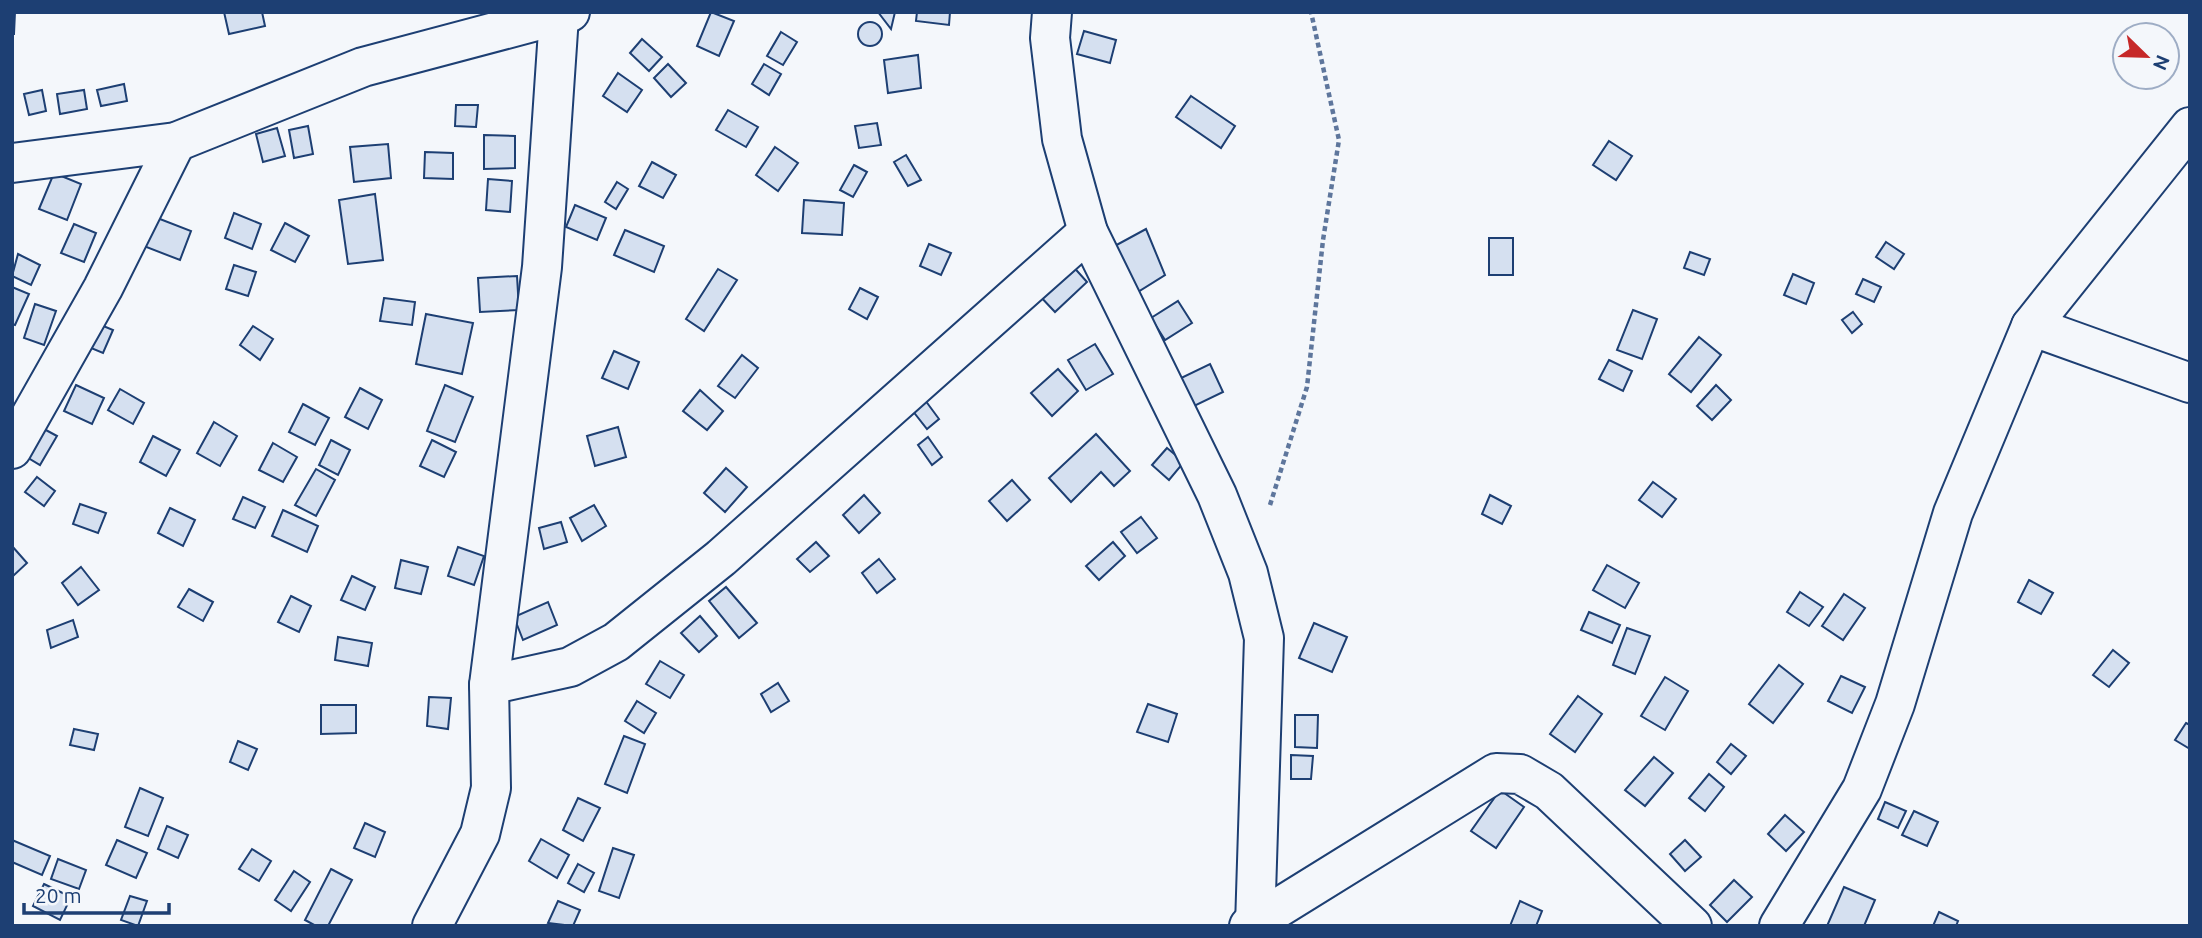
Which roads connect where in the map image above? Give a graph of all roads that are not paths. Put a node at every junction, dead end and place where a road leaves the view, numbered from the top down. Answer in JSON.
{"nodes":[{"id":1,"x":1052,"y":12,"type":"edge"},
{"id":2,"x":565,"y":14,"type":"edge"},
{"id":3,"x":2190,"y":127,"type":"edge"},
{"id":4,"x":176,"y":142,"type":"junction"},
{"id":5,"x":12,"y":163,"type":"edge"},
{"id":6,"x":1088,"y":232,"type":"junction"},
{"id":7,"x":2031,"y":326,"type":"junction"},
{"id":8,"x":2190,"y":383,"type":"edge"},
{"id":9,"x":12,"y":449,"type":"edge"},
{"id":10,"x":488,"y":685,"type":"junction"},
{"id":11,"x":1253,"y":925,"type":"edge"},
{"id":12,"x":432,"y":926,"type":"edge"},
{"id":13,"x":1692,"y":926,"type":"edge"},
{"id":14,"x":1779,"y":926,"type":"edge"}],
"edges":[{"from":1,"to":6,"type":"street"},
{"from":2,"to":4,"type":"street"},
{"from":2,"to":10,"type":"street"},
{"from":3,"to":7,"type":"street"},
{"from":4,"to":5,"type":"street"},
{"from":4,"to":9,"type":"street"},
{"from":6,"to":10,"type":"street"},
{"from":6,"to":11,"type":"street"},
{"from":7,"to":8,"type":"street"},
{"from":7,"to":14,"type":"street"},
{"from":10,"to":12,"type":"street"},
{"from":11,"to":13,"type":"street"}]}
